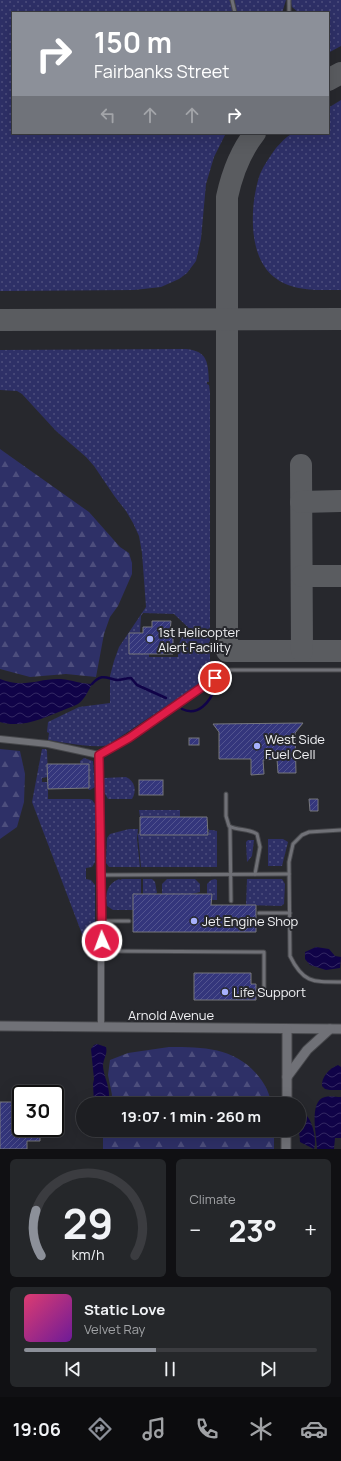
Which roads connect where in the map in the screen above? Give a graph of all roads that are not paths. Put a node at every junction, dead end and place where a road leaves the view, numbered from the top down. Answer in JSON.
{"nodes":[{"id":1,"x":232,"y":0,"type":"edge"},
{"id":2,"x":289,"y":0,"type":"edge"},
{"id":3,"x":235,"y":12,"type":"edge"},
{"id":4,"x":290,"y":12,"type":"edge"},
{"id":5,"x":341,"y":670,"type":"edge"},
{"id":6,"x":215,"y":678,"type":"joint"},
{"id":7,"x":0,"y":740,"type":"edge"},
{"id":8,"x":99,"y":755,"type":"junction"},
{"id":9,"x":226,"y":794,"type":"dead end"},
{"id":10,"x":230,"y":827,"type":"junction"},
{"id":11,"x":341,"y":830,"type":"edge"},
{"id":12,"x":230,"y":874,"type":"junction"},
{"id":13,"x":255,"y":874,"type":"junction"},
{"id":14,"x":289,"y":874,"type":"junction"},
{"id":15,"x":100,"y":875,"type":"junction"},
{"id":16,"x":231,"y":901,"type":"dead end"},
{"id":17,"x":258,"y":913,"type":"dead end"},
{"id":18,"x":290,"y":913,"type":"junction"},
{"id":19,"x":101,"y":921,"type":"junction"},
{"id":20,"x":129,"y":921,"type":"dead end"},
{"id":21,"x":101,"y":951,"type":"junction"},
{"id":22,"x":341,"y":982,"type":"edge"},
{"id":23,"x":264,"y":996,"type":"dead end"},
{"id":24,"x":0,"y":1026,"type":"edge"},
{"id":25,"x":101,"y":1027,"type":"junction"},
{"id":26,"x":287,"y":1029,"type":"junction"},
{"id":27,"x":330,"y":1029,"type":"junction"},
{"id":28,"x":341,"y":1029,"type":"edge"},
{"id":29,"x":287,"y":1077,"type":"junction"},
{"id":30,"x":287,"y":1097,"type":"edge"},
{"id":31,"x":286,"y":1137,"type":"edge"},
{"id":32,"x":286,"y":1149,"type":"edge"}],
"edges":[{"from":1,"to":3,"type":"lane"},
{"from":2,"to":4,"type":"lane"},
{"from":5,"to":6,"type":"lane"},
{"from":6,"to":8,"type":"street"},
{"from":7,"to":8,"type":"street"},
{"from":8,"to":15,"type":"street"},
{"from":9,"to":10,"type":"lane"},
{"from":10,"to":12,"type":"lane"},
{"from":10,"to":13,"type":"lane"},
{"from":11,"to":14,"type":"lane"},
{"from":12,"to":13,"type":"lane"},
{"from":12,"to":15,"type":"lane"},
{"from":12,"to":16,"type":"lane"},
{"from":13,"to":14,"type":"lane"},
{"from":14,"to":18,"type":"lane"},
{"from":15,"to":19,"type":"street"},
{"from":17,"to":18,"type":"lane"},
{"from":18,"to":22,"type":"lane"},
{"from":19,"to":20,"type":"lane"},
{"from":19,"to":21,"type":"street"},
{"from":21,"to":23,"type":"lane"},
{"from":21,"to":25,"type":"street"},
{"from":24,"to":25,"type":"street","name":"Arnold Avenue"},
{"from":25,"to":26,"type":"street","name":"Arnold Avenue"},
{"from":26,"to":27,"type":"street","name":"Arnold Avenue"},
{"from":26,"to":29,"type":"street"},
{"from":27,"to":28,"type":"street","name":"Arnold Avenue"},
{"from":27,"to":29,"type":"street"},
{"from":29,"to":30,"type":"street"},
{"from":31,"to":32,"type":"street"}]}
